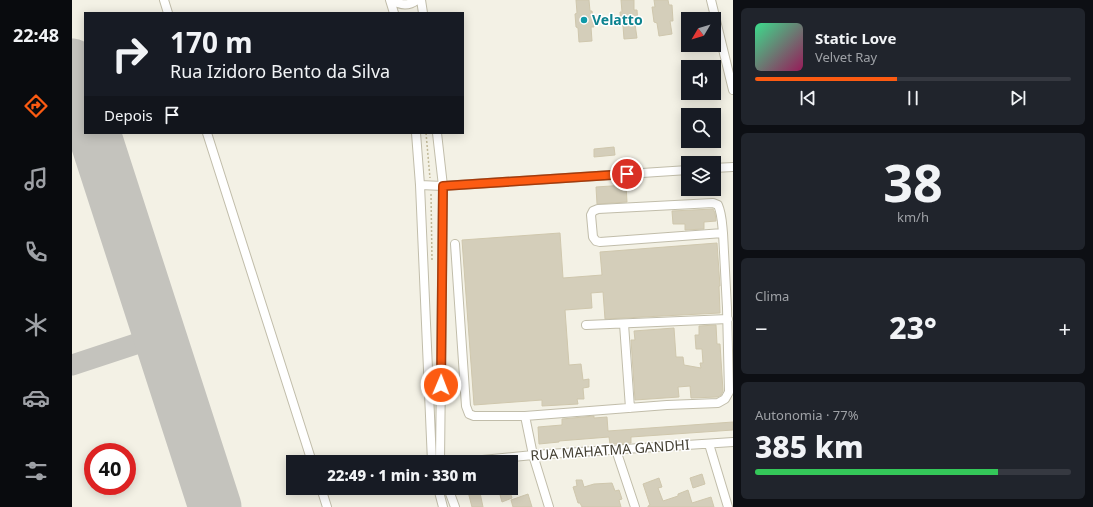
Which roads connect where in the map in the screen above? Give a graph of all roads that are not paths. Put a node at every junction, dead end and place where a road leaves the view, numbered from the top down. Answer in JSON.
{"nodes":[{"id":1,"x":164,"y":0,"type":"edge"},
{"id":2,"x":391,"y":0,"type":"edge"},
{"id":3,"x":417,"y":0,"type":"edge"},
{"id":4,"x":421,"y":0,"type":"edge"},
{"id":5,"x":711,"y":0,"type":"edge"},
{"id":6,"x":168,"y":12,"type":"edge"},
{"id":7,"x":394,"y":12,"type":"edge"},
{"id":8,"x":423,"y":12,"type":"edge"},
{"id":9,"x":733,"y":90,"type":"edge"},
{"id":10,"x":207,"y":134,"type":"edge"},
{"id":11,"x":416,"y":134,"type":"edge"},
{"id":12,"x":437,"y":134,"type":"edge"},
{"id":13,"x":733,"y":166,"type":"edge"},
{"id":14,"x":721,"y":167,"type":"edge"},
{"id":15,"x":681,"y":170,"type":"edge"},
{"id":16,"x":420,"y":185,"type":"junction"},
{"id":17,"x":443,"y":186,"type":"junction"},
{"id":18,"x":723,"y":233,"type":"junction"},
{"id":19,"x":455,"y":244,"type":"dead end"},
{"id":20,"x":728,"y":319,"type":"junction"},
{"id":21,"x":624,"y":324,"type":"junction"},
{"id":22,"x":586,"y":326,"type":"dead end"},
{"id":23,"x":630,"y":408,"type":"junction"},
{"id":24,"x":525,"y":416,"type":"junction"},
{"id":25,"x":733,"y":442,"type":"edge"},
{"id":26,"x":709,"y":444,"type":"junction"},
{"id":27,"x":616,"y":450,"type":"junction"},
{"id":28,"x":310,"y":455,"type":"edge"},
{"id":29,"x":432,"y":455,"type":"edge"},
{"id":30,"x":440,"y":455,"type":"edge"},
{"id":31,"x":533,"y":455,"type":"junction"},
{"id":32,"x":518,"y":456,"type":"edge"},
{"id":33,"x":323,"y":495,"type":"edge"},
{"id":34,"x":440,"y":495,"type":"edge"},
{"id":35,"x":451,"y":495,"type":"edge"},
{"id":36,"x":327,"y":507,"type":"edge"},
{"id":37,"x":443,"y":507,"type":"edge"},
{"id":38,"x":455,"y":507,"type":"edge"},
{"id":39,"x":549,"y":507,"type":"edge"},
{"id":40,"x":635,"y":507,"type":"edge"},
{"id":41,"x":728,"y":507,"type":"edge"}],
"edges":[{"from":1,"to":6,"type":"street"},
{"from":2,"to":3,"type":"street"},
{"from":2,"to":7,"type":"street"},
{"from":4,"to":8,"type":"street"},
{"from":5,"to":9,"type":"street"},
{"from":10,"to":28,"type":"street"},
{"from":11,"to":16,"type":"street"},
{"from":12,"to":17,"type":"street"},
{"from":13,"to":14,"type":"street"},
{"from":15,"to":17,"type":"street"},
{"from":16,"to":17,"type":"street"},
{"from":16,"to":29,"type":"street"},
{"from":17,"to":30,"type":"street"},
{"from":18,"to":18,"type":"street"},
{"from":18,"to":20,"type":"street"},
{"from":19,"to":24,"type":"street"},
{"from":20,"to":21,"type":"street"},
{"from":20,"to":23,"type":"street"},
{"from":21,"to":22,"type":"street"},
{"from":21,"to":23,"type":"street"},
{"from":23,"to":24,"type":"street"},
{"from":24,"to":31,"type":"street"},
{"from":25,"to":26,"type":"street","name":"RUA MAHATMA GANDHI"},
{"from":26,"to":27,"type":"street","name":"RUA MAHATMA GANDHI"},
{"from":26,"to":41,"type":"street"},
{"from":27,"to":31,"type":"street","name":"RUA MAHATMA GANDHI"},
{"from":27,"to":40,"type":"street"},
{"from":31,"to":32,"type":"street","name":"RUA MAHATMA GANDHI"},
{"from":31,"to":39,"type":"street"},
{"from":33,"to":36,"type":"street"},
{"from":34,"to":37,"type":"street"},
{"from":35,"to":38,"type":"street"}]}
